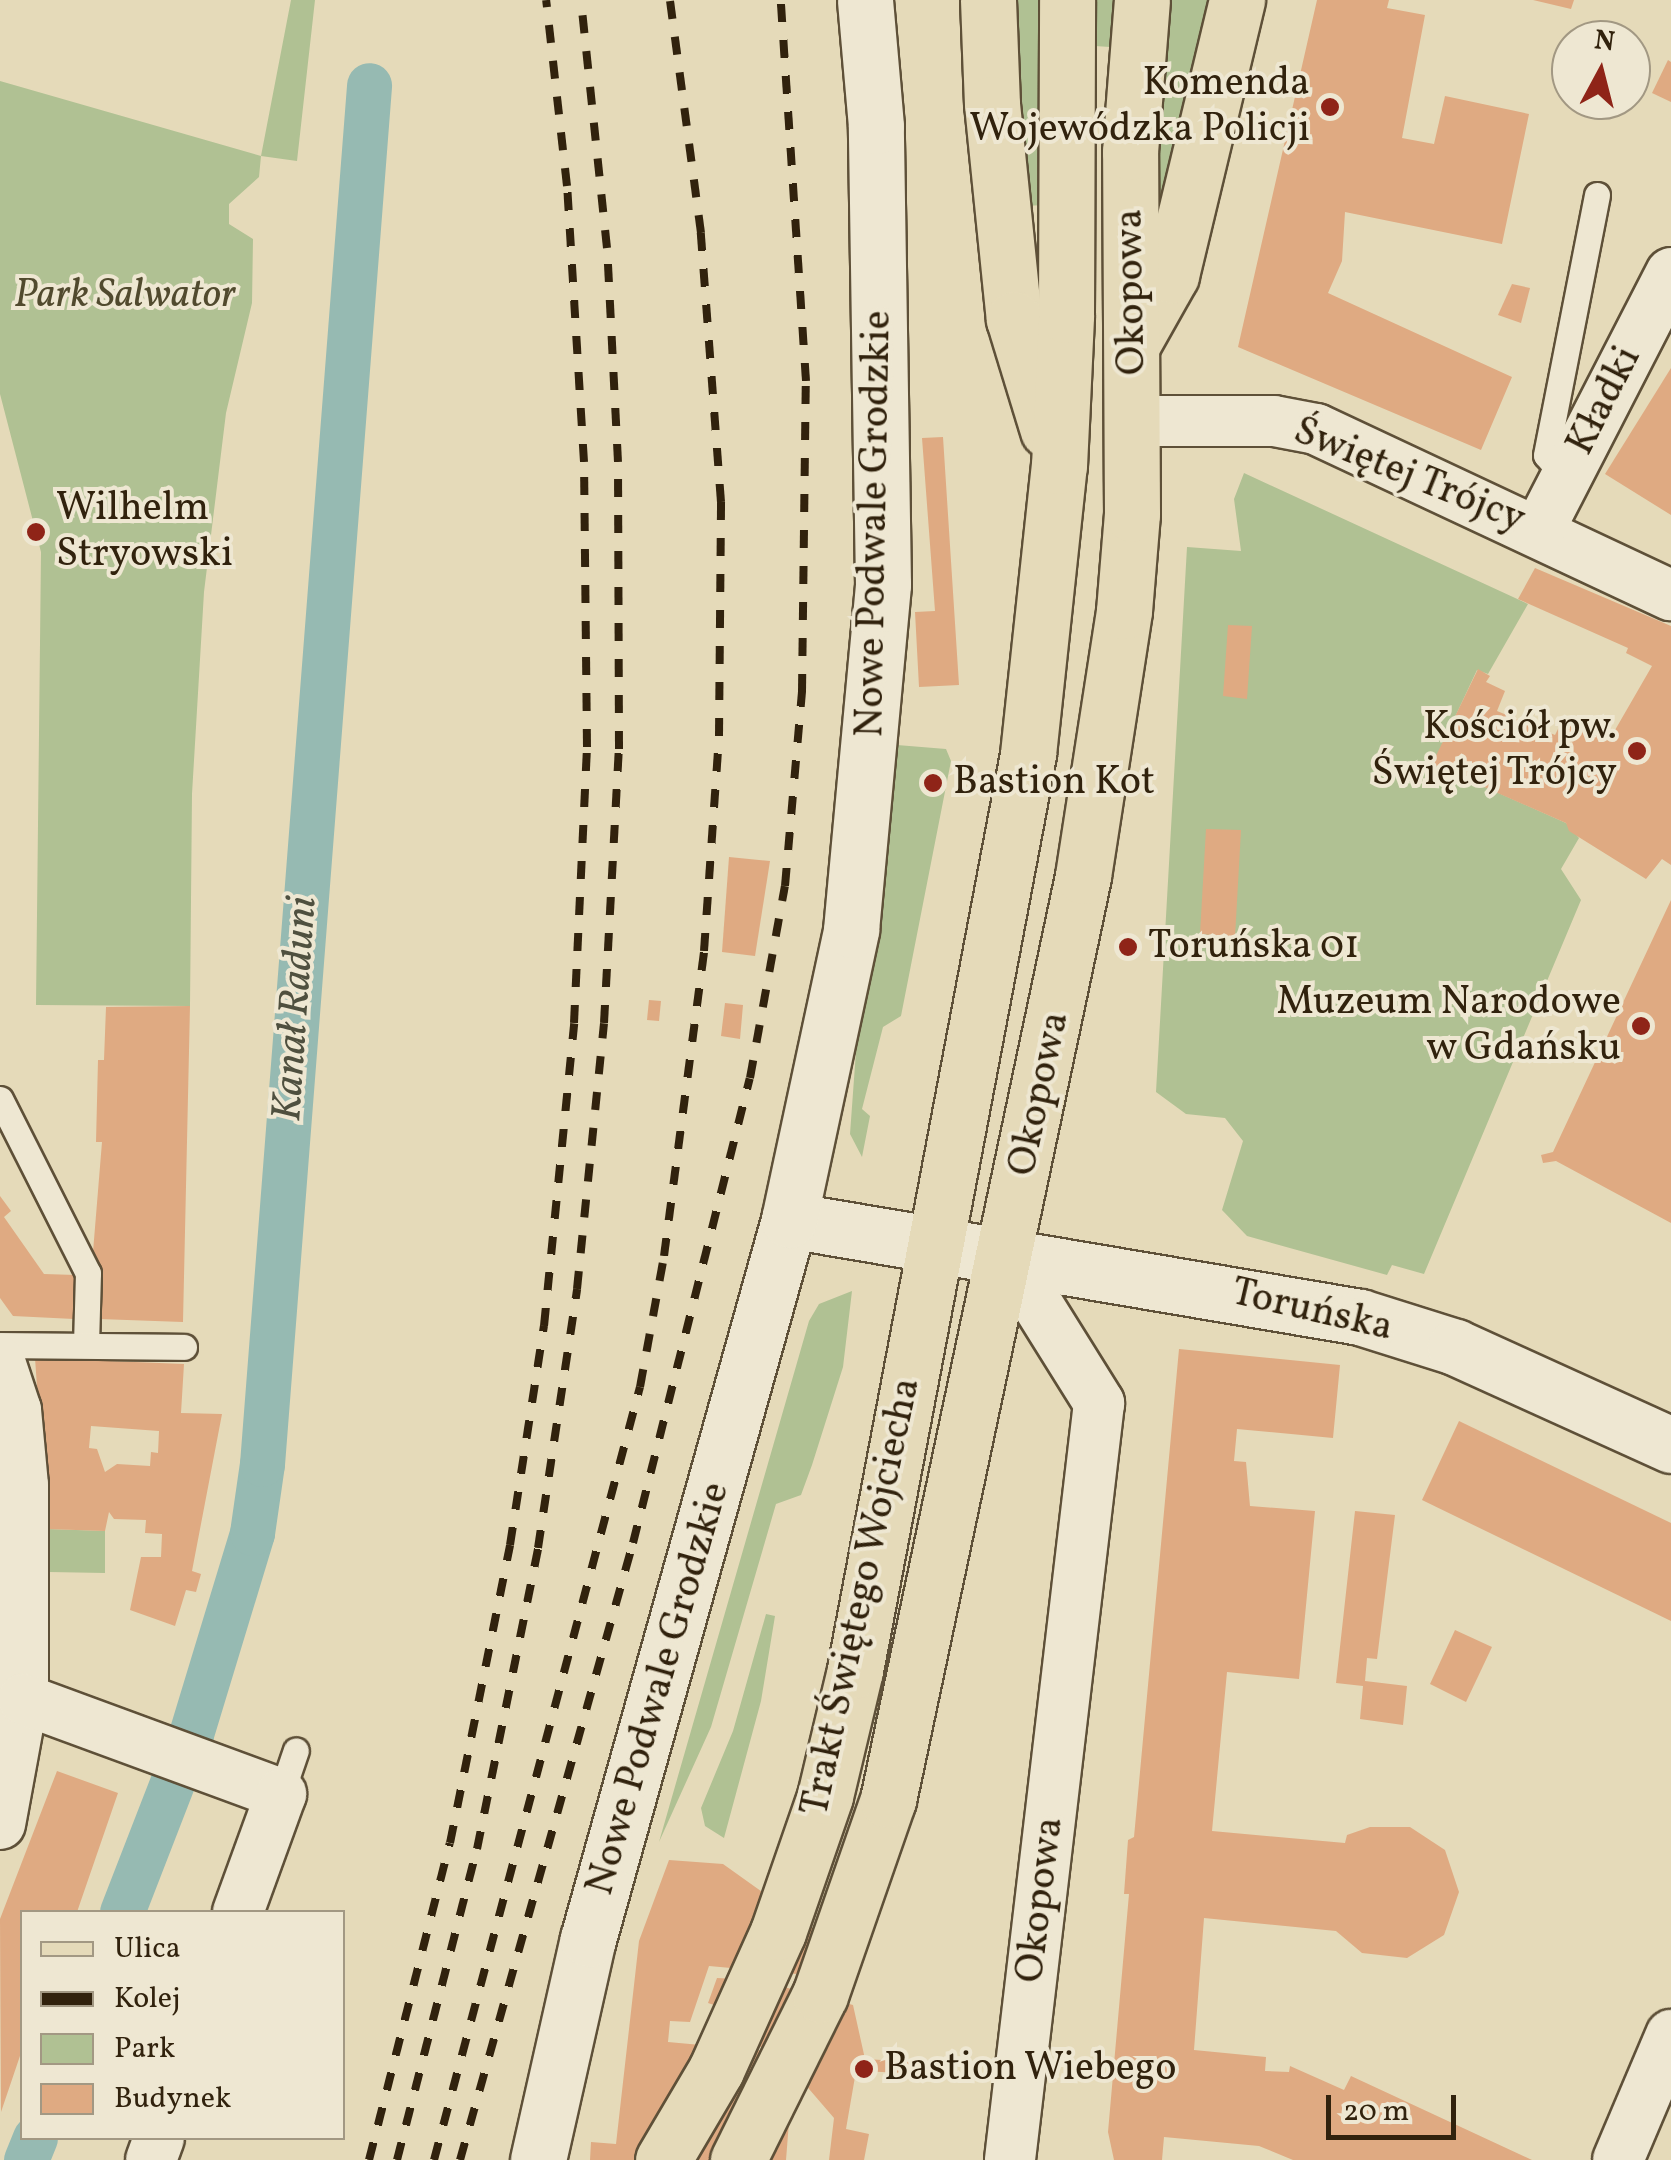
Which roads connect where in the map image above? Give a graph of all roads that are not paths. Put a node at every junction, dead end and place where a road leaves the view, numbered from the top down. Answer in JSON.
{"nodes":[{"id":1,"x":865,"y":0,"type":"edge"},
{"id":2,"x":988,"y":0,"type":"edge"},
{"id":3,"x":1066,"y":0,"type":"edge"},
{"id":4,"x":1142,"y":0,"type":"edge"},
{"id":5,"x":1237,"y":0,"type":"edge"},
{"id":6,"x":1597,"y":196,"type":"dead end"},
{"id":7,"x":1671,"y":273,"type":"edge"},
{"id":8,"x":1133,"y":342,"type":"junction"},
{"id":9,"x":1133,"y":420,"type":"junction"},
{"id":10,"x":1059,"y":466,"type":"junction"},
{"id":11,"x":1566,"y":478,"type":"junction"},
{"id":12,"x":1539,"y":530,"type":"junction"},
{"id":13,"x":1671,"y":595,"type":"edge"},
{"id":14,"x":0,"y":1100,"type":"edge"},
{"id":15,"x":789,"y":1220,"type":"junction"},
{"id":16,"x":933,"y":1243,"type":"junction"},
{"id":17,"x":1006,"y":1254,"type":"junction"},
{"id":18,"x":86,"y":1344,"type":"junction"},
{"id":19,"x":0,"y":1345,"type":"edge"},
{"id":20,"x":184,"y":1347,"type":"dead end"},
{"id":21,"x":0,"y":1362,"type":"edge"},
{"id":22,"x":1671,"y":1445,"type":"edge"},
{"id":23,"x":23,"y":1699,"type":"junction"},
{"id":24,"x":0,"y":1824,"type":"edge"},
{"id":25,"x":238,"y":1910,"type":"edge"},
{"id":26,"x":1671,"y":2036,"type":"edge"},
{"id":27,"x":538,"y":2160,"type":"edge"},
{"id":28,"x":663,"y":2160,"type":"edge"},
{"id":29,"x":738,"y":2160,"type":"edge"},
{"id":30,"x":1010,"y":2160,"type":"edge"},
{"id":31,"x":1618,"y":2160,"type":"edge"}],
"edges":[{"from":1,"to":15,"type":"street","name":"Nowe Podwale Grodzkie"},
{"from":2,"to":10,"type":"main road"},
{"from":3,"to":10,"type":"main road","name":"Okopowa"},
{"from":4,"to":8,"type":"main road","name":"Okopowa"},
{"from":5,"to":8,"type":"main road"},
{"from":6,"to":11,"type":"lane"},
{"from":7,"to":11,"type":"street","name":"Kładki"},
{"from":8,"to":9,"type":"main road","name":"Okopowa"},
{"from":9,"to":12,"type":"street","name":"Świętej Trójcy"},
{"from":9,"to":17,"type":"main road","name":"Okopowa"},
{"from":10,"to":16,"type":"main road","name":"Okopowa"},
{"from":11,"to":12,"type":"street","name":"Kładki"},
{"from":12,"to":13,"type":"street","name":"Świętej Trójcy"},
{"from":14,"to":18,"type":"lane"},
{"from":15,"to":16,"type":"street"},
{"from":15,"to":27,"type":"street","name":"Nowe Podwale Grodzkie"},
{"from":16,"to":17,"type":"street","name":"Toruńska"},
{"from":16,"to":28,"type":"main road","name":"Trakt Świętego Wojciecha"},
{"from":17,"to":22,"type":"street","name":"Toruńska"},
{"from":17,"to":29,"type":"main road","name":"Trakt Świętego Wojciecha"},
{"from":17,"to":30,"type":"street","name":"Okopowa"},
{"from":18,"to":19,"type":"lane"},
{"from":18,"to":20,"type":"lane"},
{"from":21,"to":23,"type":"street"},
{"from":23,"to":24,"type":"street"},
{"from":23,"to":25,"type":"street"},
{"from":26,"to":31,"type":"street"}]}
